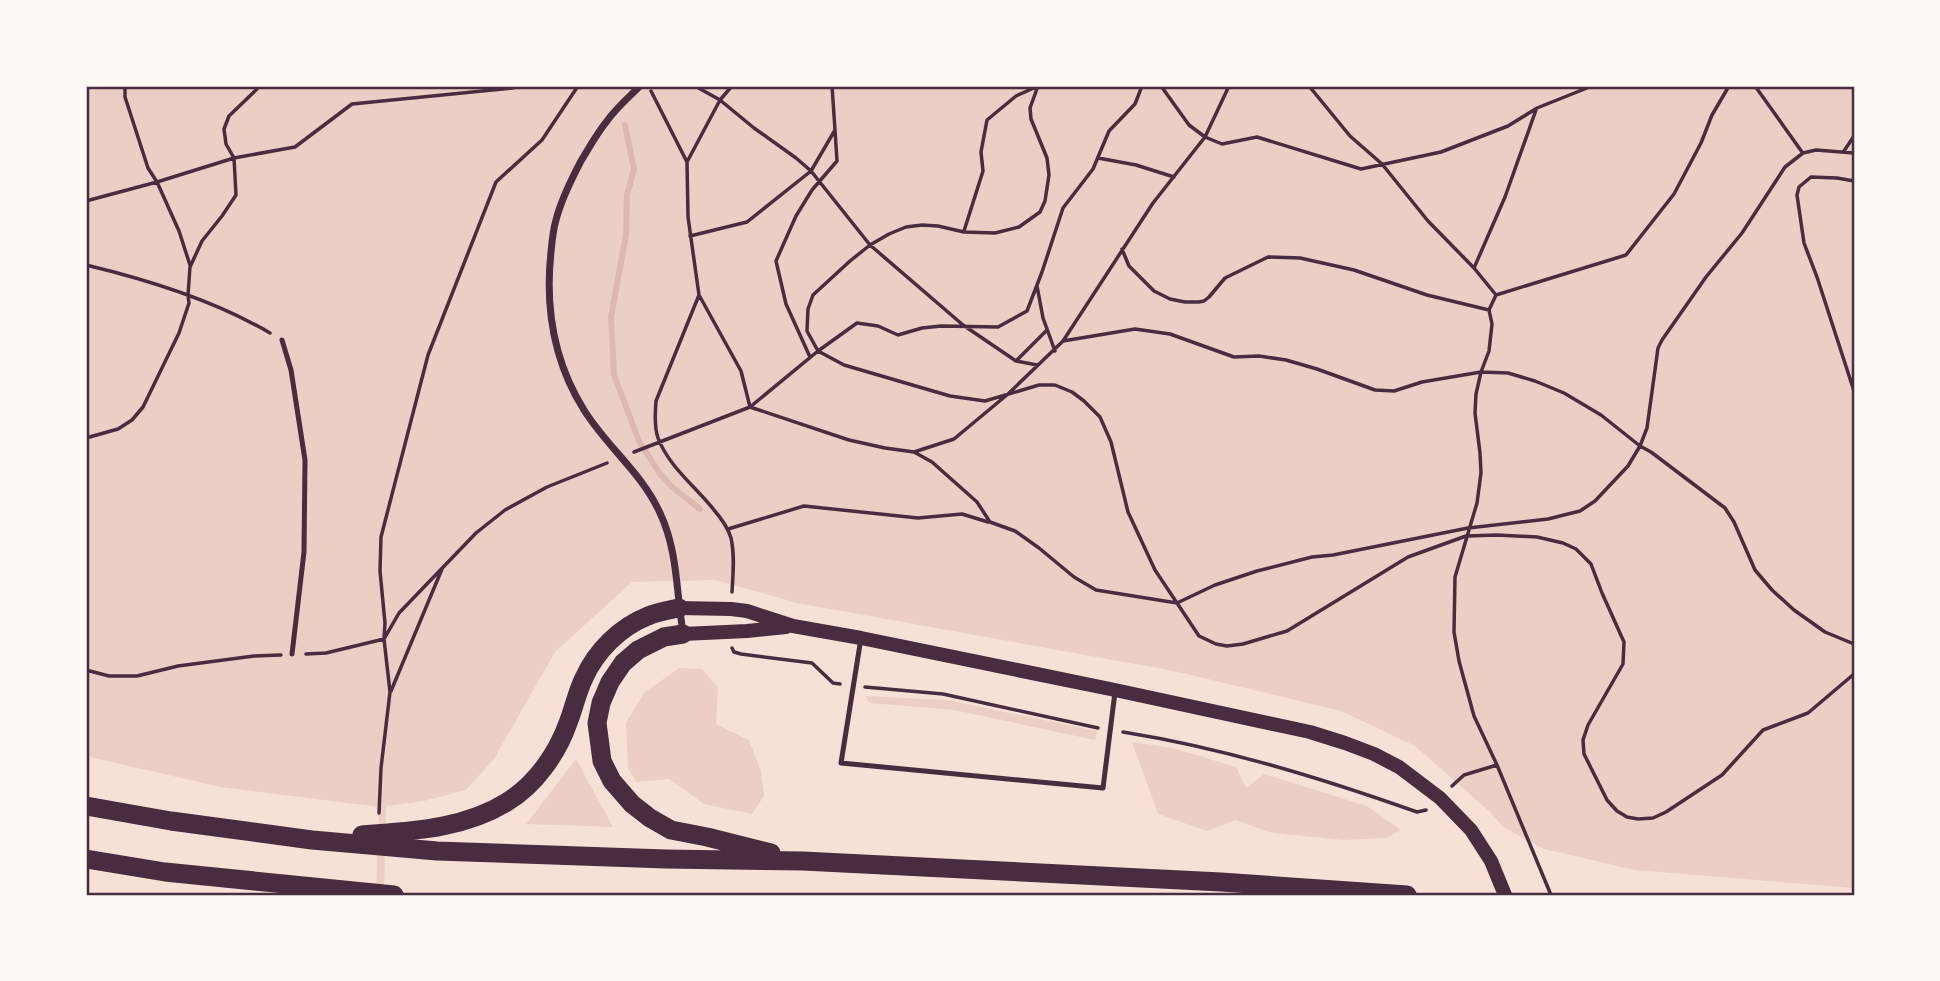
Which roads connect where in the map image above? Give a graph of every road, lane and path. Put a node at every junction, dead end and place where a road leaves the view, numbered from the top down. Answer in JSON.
{"nodes":[{"id":1,"x":125,"y":86,"type":"edge"},
{"id":2,"x":521,"y":86,"type":"edge"},
{"id":3,"x":578,"y":86,"type":"edge"},
{"id":4,"x":640,"y":86,"type":"edge"},
{"id":5,"x":649,"y":86,"type":"edge"},
{"id":6,"x":695,"y":86,"type":"edge"},
{"id":7,"x":732,"y":86,"type":"edge"},
{"id":8,"x":832,"y":86,"type":"edge"},
{"id":9,"x":1038,"y":86,"type":"edge"},
{"id":10,"x":1142,"y":86,"type":"edge"},
{"id":11,"x":1161,"y":86,"type":"edge"},
{"id":12,"x":1229,"y":86,"type":"edge"},
{"id":13,"x":1309,"y":86,"type":"edge"},
{"id":14,"x":1592,"y":86,"type":"edge"},
{"id":15,"x":1729,"y":86,"type":"edge"},
{"id":16,"x":1755,"y":86,"type":"edge"},
{"id":17,"x":258,"y":87,"type":"edge"},
{"id":18,"x":720,"y":100,"type":"junction"},
{"id":19,"x":1536,"y":108,"type":"junction"},
{"id":20,"x":835,"y":130,"type":"junction"},
{"id":21,"x":1854,"y":136,"type":"edge"},
{"id":22,"x":1205,"y":137,"type":"junction"},
{"id":23,"x":1844,"y":151,"type":"junction"},
{"id":24,"x":1803,"y":153,"type":"junction"},
{"id":25,"x":1854,"y":153,"type":"edge"},
{"id":26,"x":234,"y":158,"type":"junction"},
{"id":27,"x":1098,"y":158,"type":"junction"},
{"id":28,"x":687,"y":162,"type":"junction"},
{"id":29,"x":1382,"y":164,"type":"junction"},
{"id":30,"x":811,"y":171,"type":"junction"},
{"id":31,"x":1174,"y":177,"type":"junction"},
{"id":32,"x":820,"y":181,"type":"junction"},
{"id":33,"x":1854,"y":181,"type":"edge"},
{"id":34,"x":157,"y":182,"type":"junction"},
{"id":35,"x":86,"y":201,"type":"edge"},
{"id":36,"x":964,"y":232,"type":"junction"},
{"id":37,"x":690,"y":236,"type":"junction"},
{"id":38,"x":870,"y":245,"type":"junction"},
{"id":39,"x":1122,"y":249,"type":"junction"},
{"id":40,"x":86,"y":265,"type":"edge"},
{"id":41,"x":190,"y":267,"type":"junction"},
{"id":42,"x":1474,"y":268,"type":"junction"},
{"id":43,"x":1037,"y":286,"type":"junction"},
{"id":44,"x":188,"y":295,"type":"junction"},
{"id":45,"x":699,"y":295,"type":"junction"},
{"id":46,"x":1496,"y":295,"type":"junction"},
{"id":47,"x":1489,"y":310,"type":"junction"},
{"id":48,"x":963,"y":325,"type":"junction"},
{"id":49,"x":1047,"y":329,"type":"junction"},
{"id":50,"x":282,"y":340,"type":"joint"},
{"id":51,"x":1063,"y":341,"type":"junction"},
{"id":52,"x":818,"y":351,"type":"junction"},
{"id":53,"x":1055,"y":351,"type":"junction"},
{"id":54,"x":810,"y":357,"type":"junction"},
{"id":55,"x":1016,"y":361,"type":"junction"},
{"id":56,"x":1037,"y":365,"type":"junction"},
{"id":57,"x":1481,"y":372,"type":"junction"},
{"id":58,"x":1854,"y":391,"type":"edge"},
{"id":59,"x":1008,"y":394,"type":"junction"},
{"id":60,"x":750,"y":407,"type":"junction"},
{"id":61,"x":697,"y":427,"type":"dead end"},
{"id":62,"x":86,"y":438,"type":"edge"},
{"id":63,"x":1640,"y":446,"type":"junction"},
{"id":64,"x":915,"y":452,"type":"junction"},
{"id":65,"x":547,"y":487,"type":"dead end"},
{"id":66,"x":990,"y":522,"type":"junction"},
{"id":67,"x":1468,"y":528,"type":"junction"},
{"id":68,"x":727,"y":529,"type":"junction"},
{"id":69,"x":1466,"y":536,"type":"junction"},
{"id":70,"x":443,"y":567,"type":"junction"},
{"id":71,"x":1177,"y":603,"type":"junction"},
{"id":72,"x":679,"y":608,"type":"junction"},
{"id":73,"x":731,"y":609,"type":"junction"},
{"id":74,"x":793,"y":626,"type":"junction"},
{"id":75,"x":731,"y":632,"type":"junction"},
{"id":76,"x":683,"y":634,"type":"junction"},
{"id":77,"x":861,"y":638,"type":"junction"},
{"id":78,"x":384,"y":639,"type":"junction"},
{"id":79,"x":1854,"y":644,"type":"edge"},
{"id":80,"x":292,"y":654,"type":"junction"},
{"id":81,"x":86,"y":670,"type":"edge"},
{"id":82,"x":1854,"y":674,"type":"edge"},
{"id":83,"x":854,"y":686,"type":"junction"},
{"id":84,"x":1115,"y":690,"type":"junction"},
{"id":85,"x":390,"y":692,"type":"junction"},
{"id":86,"x":1110,"y":730,"type":"junction"},
{"id":87,"x":1497,"y":765,"type":"junction"},
{"id":88,"x":381,"y":768,"type":"dead end"},
{"id":89,"x":1440,"y":798,"type":"junction"},
{"id":90,"x":86,"y":806,"type":"edge"},
{"id":91,"x":312,"y":840,"type":"junction"},
{"id":92,"x":86,"y":859,"type":"edge"},
{"id":93,"x":803,"y":861,"type":"junction"},
{"id":94,"x":394,"y":895,"type":"edge"},
{"id":95,"x":1407,"y":895,"type":"edge"},
{"id":96,"x":1505,"y":895,"type":"edge"},
{"id":97,"x":1551,"y":895,"type":"edge"}],
"edges":[{"from":1,"to":34,"type":"path"},
{"from":2,"to":26,"type":"path"},
{"from":3,"to":78,"type":"path"},
{"from":4,"to":72,"type":"street"},
{"from":5,"to":28,"type":"path"},
{"from":6,"to":18,"type":"path"},
{"from":7,"to":18,"type":"path"},
{"from":8,"to":20,"type":"path"},
{"from":9,"to":36,"type":"path"},
{"from":9,"to":36,"type":"path"},
{"from":10,"to":27,"type":"path"},
{"from":11,"to":22,"type":"path"},
{"from":12,"to":22,"type":"path"},
{"from":13,"to":29,"type":"path"},
{"from":14,"to":19,"type":"path"},
{"from":15,"to":46,"type":"path"},
{"from":16,"to":24,"type":"path"},
{"from":17,"to":26,"type":"path"},
{"from":18,"to":28,"type":"path"},
{"from":18,"to":30,"type":"path"},
{"from":19,"to":29,"type":"path"},
{"from":19,"to":42,"type":"path"},
{"from":20,"to":30,"type":"path"},
{"from":20,"to":32,"type":"path"},
{"from":21,"to":23,"type":"path"},
{"from":22,"to":29,"type":"path"},
{"from":22,"to":31,"type":"path"},
{"from":23,"to":24,"type":"path"},
{"from":23,"to":25,"type":"path"},
{"from":24,"to":63,"type":"path"},
{"from":26,"to":34,"type":"path"},
{"from":26,"to":41,"type":"path"},
{"from":27,"to":31,"type":"path"},
{"from":27,"to":43,"type":"path"},
{"from":28,"to":37,"type":"path"},
{"from":29,"to":42,"type":"path"},
{"from":30,"to":32,"type":"path"},
{"from":30,"to":37,"type":"path"},
{"from":31,"to":39,"type":"path"},
{"from":32,"to":38,"type":"path"},
{"from":32,"to":54,"type":"path"},
{"from":33,"to":58,"type":"path"},
{"from":34,"to":35,"type":"path"},
{"from":34,"to":41,"type":"path"},
{"from":36,"to":38,"type":"path"},
{"from":37,"to":45,"type":"path"},
{"from":38,"to":48,"type":"path"},
{"from":38,"to":52,"type":"path"},
{"from":39,"to":47,"type":"path"},
{"from":39,"to":51,"type":"path"},
{"from":40,"to":44,"type":"path"},
{"from":41,"to":44,"type":"path"},
{"from":42,"to":46,"type":"path"},
{"from":43,"to":48,"type":"path"},
{"from":43,"to":49,"type":"path"},
{"from":44,"to":50,"type":"path"},
{"from":44,"to":62,"type":"path"},
{"from":45,"to":60,"type":"path"},
{"from":45,"to":68,"type":"path"},
{"from":46,"to":47,"type":"path"},
{"from":47,"to":57,"type":"path"},
{"from":48,"to":52,"type":"path"},
{"from":48,"to":55,"type":"path"},
{"from":49,"to":53,"type":"path"},
{"from":49,"to":55,"type":"path"},
{"from":50,"to":80,"type":"lane"},
{"from":51,"to":53,"type":"path"},
{"from":51,"to":57,"type":"path"},
{"from":52,"to":54,"type":"path"},
{"from":52,"to":59,"type":"path"},
{"from":53,"to":56,"type":"path"},
{"from":54,"to":60,"type":"path"},
{"from":55,"to":56,"type":"path"},
{"from":56,"to":59,"type":"path"},
{"from":57,"to":63,"type":"path"},
{"from":57,"to":67,"type":"path"},
{"from":59,"to":64,"type":"path"},
{"from":59,"to":71,"type":"path"},
{"from":60,"to":61,"type":"path"},
{"from":60,"to":64,"type":"path"},
{"from":63,"to":67,"type":"path"},
{"from":63,"to":79,"type":"path"},
{"from":64,"to":66,"type":"path"},
{"from":65,"to":70,"type":"path"},
{"from":66,"to":68,"type":"path"},
{"from":66,"to":71,"type":"path"},
{"from":67,"to":69,"type":"path"},
{"from":67,"to":71,"type":"path"},
{"from":68,"to":73,"type":"path"},
{"from":69,"to":71,"type":"path"},
{"from":69,"to":82,"type":"path"},
{"from":69,"to":87,"type":"path"},
{"from":70,"to":78,"type":"path"},
{"from":70,"to":85,"type":"path"},
{"from":72,"to":73,"type":"main road"},
{"from":72,"to":76,"type":"street"},
{"from":72,"to":91,"type":"highway"},
{"from":73,"to":74,"type":"main road"},
{"from":74,"to":75,"type":"main road"},
{"from":74,"to":77,"type":"main road"},
{"from":75,"to":76,"type":"main road"},
{"from":75,"to":83,"type":"path"},
{"from":76,"to":93,"type":"highway"},
{"from":77,"to":83,"type":"lane"},
{"from":77,"to":84,"type":"main road"},
{"from":78,"to":80,"type":"path"},
{"from":78,"to":85,"type":"path"},
{"from":80,"to":81,"type":"path"},
{"from":83,"to":86,"type":"path"},
{"from":83,"to":86,"type":"lane"},
{"from":84,"to":86,"type":"lane"},
{"from":84,"to":89,"type":"main road"},
{"from":85,"to":88,"type":"path"},
{"from":86,"to":89,"type":"path"},
{"from":87,"to":89,"type":"path"},
{"from":87,"to":97,"type":"path"},
{"from":89,"to":96,"type":"main road"},
{"from":90,"to":91,"type":"highway"},
{"from":91,"to":93,"type":"highway"},
{"from":92,"to":94,"type":"highway"},
{"from":93,"to":95,"type":"highway"}]}
